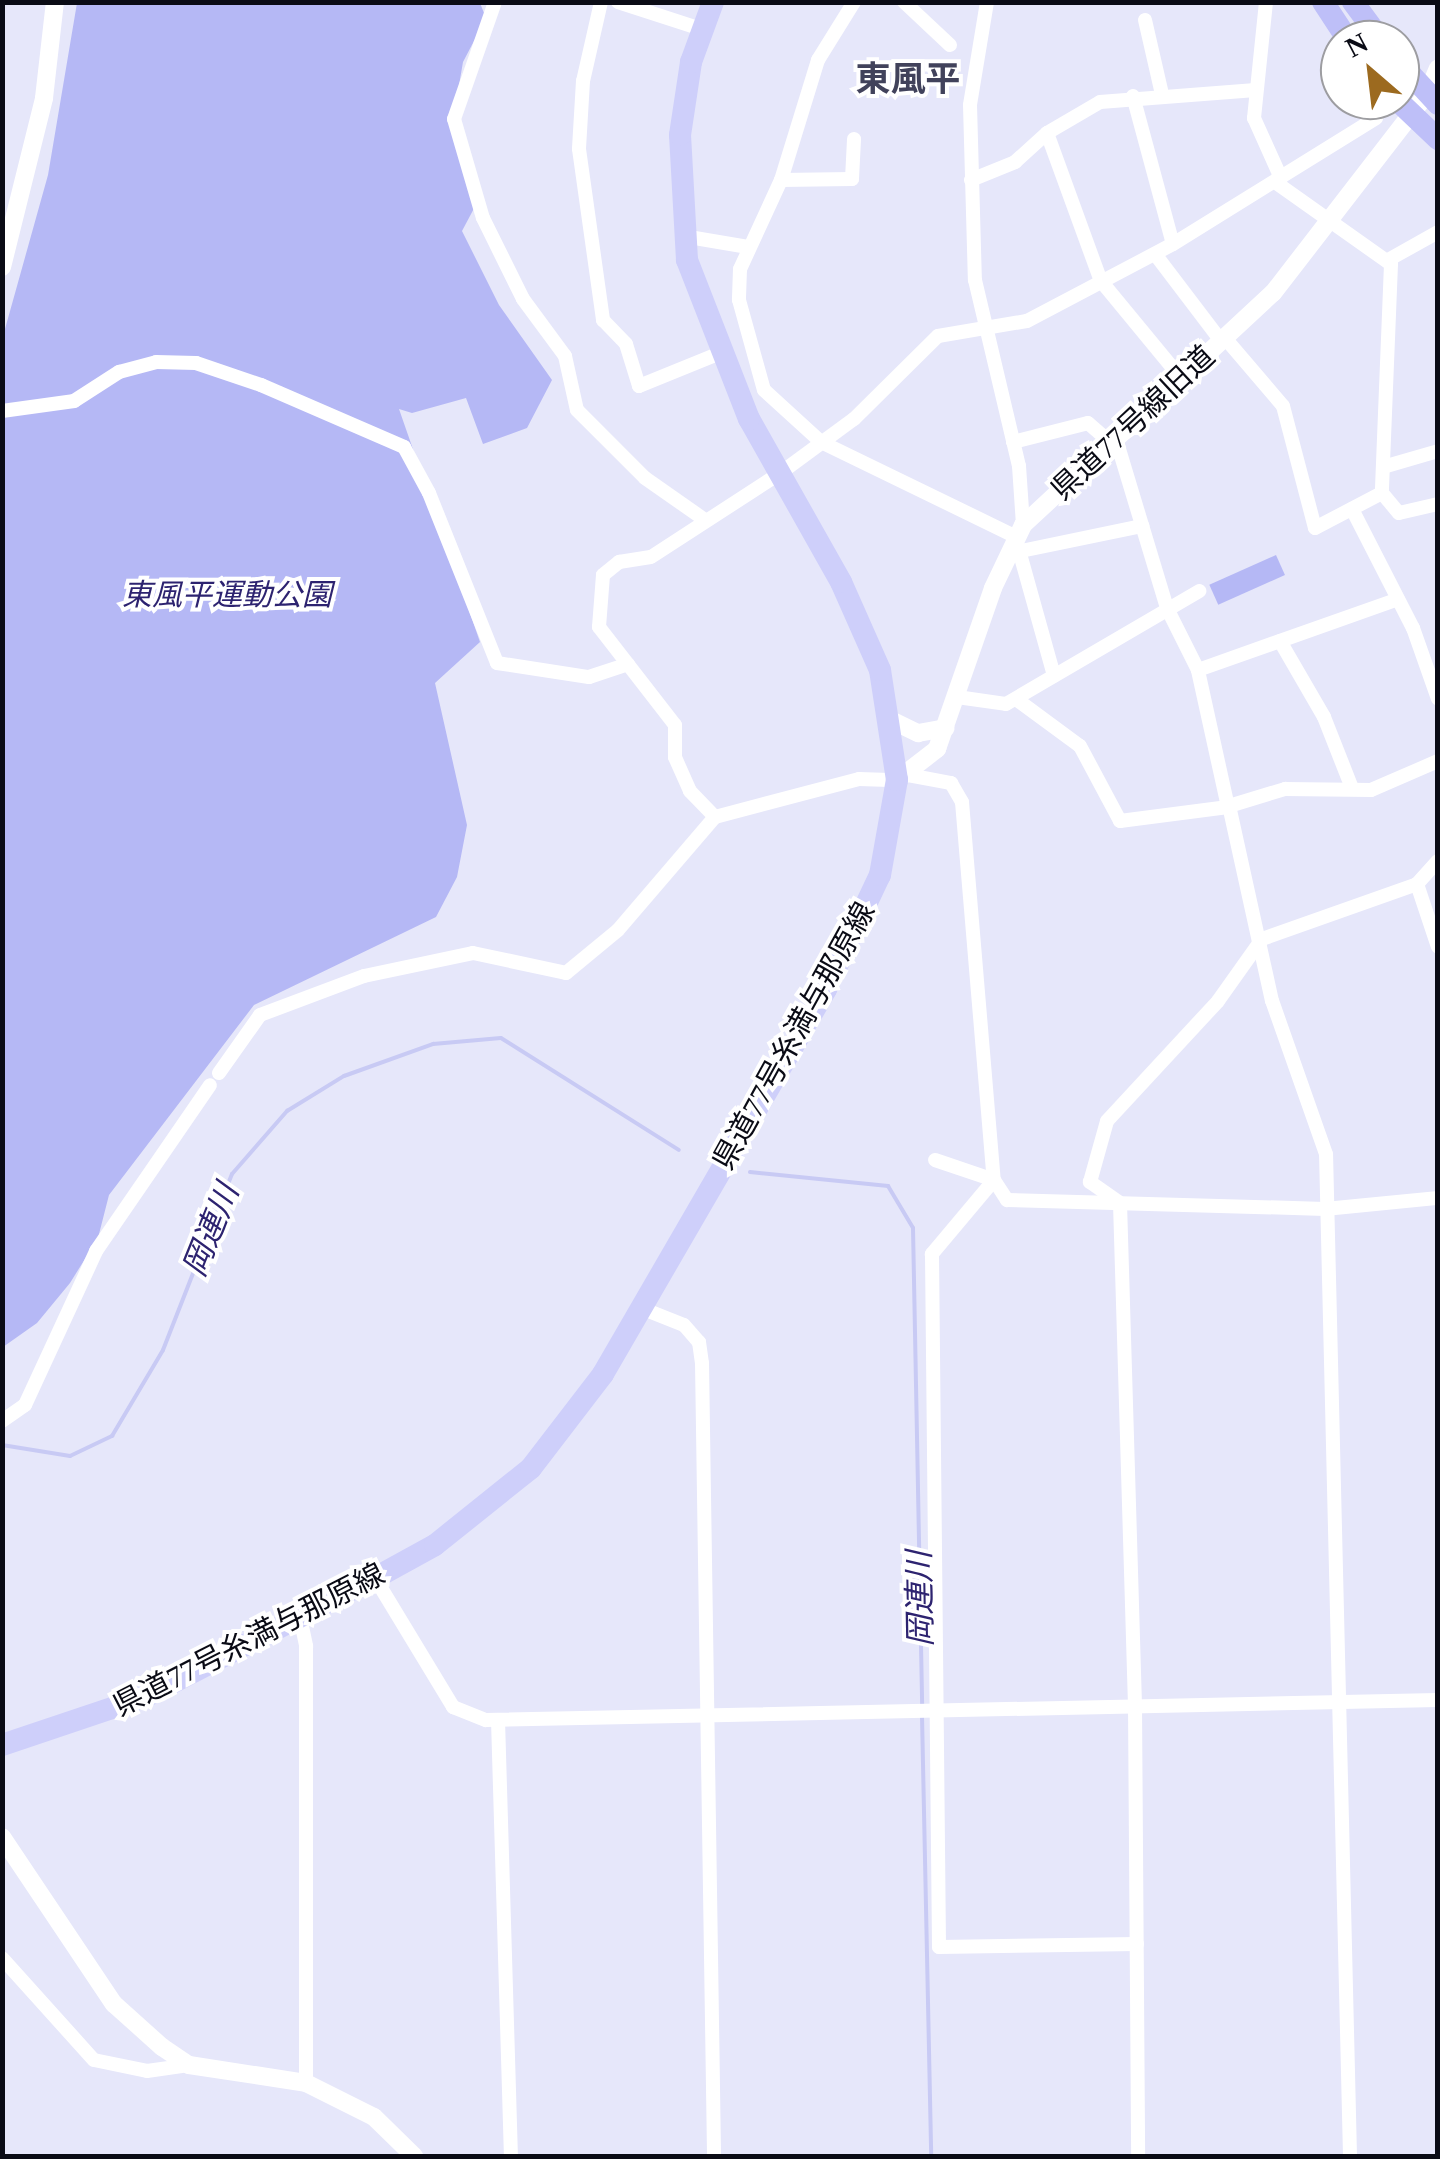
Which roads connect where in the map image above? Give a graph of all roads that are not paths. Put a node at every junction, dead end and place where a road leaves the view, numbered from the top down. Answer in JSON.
{"nodes":[{"id":1,"x":55,"y":2,"type":"edge"},
{"id":2,"x":495,"y":2,"type":"edge"},
{"id":3,"x":601,"y":2,"type":"edge"},
{"id":4,"x":618,"y":2,"type":"edge"},
{"id":5,"x":712,"y":2,"type":"edge"},
{"id":6,"x":854,"y":2,"type":"edge"},
{"id":7,"x":904,"y":2,"type":"edge"},
{"id":8,"x":987,"y":2,"type":"edge"},
{"id":9,"x":1266,"y":2,"type":"edge"},
{"id":10,"x":1146,"y":20,"type":"dead end"},
{"id":11,"x":701,"y":29,"type":"junction"},
{"id":12,"x":950,"y":46,"type":"dead end"},
{"id":13,"x":1438,"y":68,"type":"edge"},
{"id":14,"x":1256,"y":90,"type":"junction"},
{"id":15,"x":1162,"y":94,"type":"junction"},
{"id":16,"x":1133,"y":96,"type":"junction"},
{"id":17,"x":1432,"y":99,"type":"edge"},
{"id":18,"x":1373,"y":120,"type":"edge"},
{"id":19,"x":1396,"y":120,"type":"edge"},
{"id":20,"x":1417,"y":120,"type":"edge"},
{"id":21,"x":1047,"y":133,"type":"junction"},
{"id":22,"x":854,"y":139,"type":"dead end"},
{"id":23,"x":1438,"y":139,"type":"edge"},
{"id":24,"x":781,"y":180,"type":"junction"},
{"id":25,"x":971,"y":180,"type":"junction"},
{"id":26,"x":1278,"y":180,"type":"junction"},
{"id":27,"x":1329,"y":218,"type":"junction"},
{"id":28,"x":1438,"y":232,"type":"edge"},
{"id":29,"x":683,"y":236,"type":"junction"},
{"id":30,"x":1172,"y":244,"type":"junction"},
{"id":31,"x":748,"y":247,"type":"junction"},
{"id":32,"x":1155,"y":254,"type":"junction"},
{"id":33,"x":1388,"y":260,"type":"junction"},
{"id":34,"x":2,"y":266,"type":"edge"},
{"id":35,"x":1101,"y":281,"type":"junction"},
{"id":36,"x":986,"y":326,"type":"junction"},
{"id":37,"x":1223,"y":340,"type":"junction"},
{"id":38,"x":718,"y":354,"type":"junction"},
{"id":39,"x":1181,"y":378,"type":"junction"},
{"id":40,"x":2,"y":411,"type":"edge"},
{"id":41,"x":1113,"y":441,"type":"junction"},
{"id":42,"x":821,"y":442,"type":"junction"},
{"id":43,"x":1012,"y":442,"type":"junction"},
{"id":44,"x":1438,"y":451,"type":"edge"},
{"id":45,"x":1383,"y":468,"type":"junction"},
{"id":46,"x":778,"y":474,"type":"junction"},
{"id":47,"x":1382,"y":493,"type":"junction"},
{"id":48,"x":1438,"y":504,"type":"edge"},
{"id":49,"x":1352,"y":509,"type":"junction"},
{"id":50,"x":706,"y":520,"type":"junction"},
{"id":51,"x":1142,"y":526,"type":"junction"},
{"id":52,"x":1020,"y":537,"type":"junction"},
{"id":53,"x":1199,"y":591,"type":"dead end"},
{"id":54,"x":1398,"y":599,"type":"junction"},
{"id":55,"x":1167,"y":608,"type":"junction"},
{"id":56,"x":1280,"y":641,"type":"junction"},
{"id":57,"x":628,"y":664,"type":"junction"},
{"id":58,"x":1198,"y":670,"type":"junction"},
{"id":59,"x":1054,"y":676,"type":"junction"},
{"id":60,"x":958,"y":697,"type":"junction"},
{"id":61,"x":1016,"y":699,"type":"junction"},
{"id":62,"x":1438,"y":700,"type":"edge"},
{"id":63,"x":893,"y":722,"type":"junction"},
{"id":64,"x":946,"y":728,"type":"junction"},
{"id":65,"x":1438,"y":761,"type":"edge"},
{"id":66,"x":903,"y":778,"type":"junction"},
{"id":67,"x":1352,"y":788,"type":"junction"},
{"id":68,"x":715,"y":817,"type":"junction"},
{"id":69,"x":1438,"y":861,"type":"edge"},
{"id":70,"x":1417,"y":884,"type":"junction"},
{"id":71,"x":1262,"y":939,"type":"junction"},
{"id":72,"x":1438,"y":947,"type":"edge"},
{"id":73,"x":934,"y":1160,"type":"dead end"},
{"id":74,"x":994,"y":1180,"type":"junction"},
{"id":75,"x":1438,"y":1198,"type":"edge"},
{"id":76,"x":1120,"y":1203,"type":"junction"},
{"id":77,"x":1326,"y":1209,"type":"junction"},
{"id":78,"x":641,"y":1308,"type":"junction"},
{"id":79,"x":2,"y":1421,"type":"edge"},
{"id":80,"x":375,"y":1578,"type":"junction"},
{"id":81,"x":300,"y":1616,"type":"junction"},
{"id":82,"x":1438,"y":1700,"type":"edge"},
{"id":83,"x":1338,"y":1702,"type":"junction"},
{"id":84,"x":1135,"y":1706,"type":"junction"},
{"id":85,"x":937,"y":1710,"type":"junction"},
{"id":86,"x":707,"y":1716,"type":"junction"},
{"id":87,"x":498,"y":1720,"type":"junction"},
{"id":88,"x":2,"y":1745,"type":"edge"},
{"id":89,"x":2,"y":1837,"type":"edge"},
{"id":90,"x":1136,"y":1944,"type":"junction"},
{"id":91,"x":2,"y":1958,"type":"edge"},
{"id":92,"x":189,"y":2065,"type":"junction"},
{"id":93,"x":306,"y":2082,"type":"junction"},
{"id":94,"x":414,"y":2156,"type":"edge"},
{"id":95,"x":510,"y":2156,"type":"edge"},
{"id":96,"x":714,"y":2156,"type":"edge"},
{"id":97,"x":1138,"y":2156,"type":"edge"},
{"id":98,"x":1350,"y":2156,"type":"edge"}],
"edges":[{"from":1,"to":34,"type":"street"},
{"from":2,"to":50,"type":"street"},
{"from":3,"to":38,"type":"street"},
{"from":4,"to":11,"type":"street"},
{"from":5,"to":11,"type":"main road","name":"県道77号糸満与那原線"},
{"from":6,"to":24,"type":"street"},
{"from":7,"to":12,"type":"street"},
{"from":8,"to":25,"type":"street"},
{"from":9,"to":14,"type":"street"},
{"from":10,"to":15,"type":"street"},
{"from":11,"to":29,"type":"main road","name":"県道77号糸満与那原線"},
{"from":13,"to":17,"type":"street","name":"県道77号線旧道"},
{"from":14,"to":15,"type":"street"},
{"from":14,"to":26,"type":"street"},
{"from":15,"to":16,"type":"street"},
{"from":16,"to":21,"type":"street"},
{"from":16,"to":30,"type":"street"},
{"from":18,"to":26,"type":"street"},
{"from":19,"to":27,"type":"street","name":"県道77号線旧道"},
{"from":20,"to":23,"type":"highway"},
{"from":21,"to":25,"type":"street"},
{"from":21,"to":35,"type":"street"},
{"from":22,"to":24,"type":"street"},
{"from":24,"to":31,"type":"street"},
{"from":25,"to":36,"type":"street"},
{"from":26,"to":27,"type":"street"},
{"from":26,"to":30,"type":"street"},
{"from":27,"to":33,"type":"street"},
{"from":27,"to":37,"type":"street","name":"県道77号線旧道"},
{"from":28,"to":33,"type":"street"},
{"from":29,"to":31,"type":"street"},
{"from":29,"to":38,"type":"main road","name":"県道77号糸満与那原線"},
{"from":30,"to":32,"type":"street"},
{"from":31,"to":42,"type":"street"},
{"from":32,"to":35,"type":"street"},
{"from":32,"to":37,"type":"street"},
{"from":33,"to":45,"type":"street"},
{"from":35,"to":36,"type":"street"},
{"from":35,"to":39,"type":"street"},
{"from":36,"to":42,"type":"street"},
{"from":36,"to":43,"type":"street"},
{"from":37,"to":39,"type":"street","name":"県道77号線旧道"},
{"from":37,"to":49,"type":"street"},
{"from":38,"to":46,"type":"main road","name":"県道77号糸満与那原線"},
{"from":39,"to":41,"type":"street","name":"県道77号線旧道"},
{"from":40,"to":57,"type":"street"},
{"from":41,"to":43,"type":"street"},
{"from":41,"to":51,"type":"street"},
{"from":41,"to":52,"type":"street","name":"県道77号線旧道"},
{"from":42,"to":46,"type":"street"},
{"from":42,"to":52,"type":"street"},
{"from":43,"to":52,"type":"street"},
{"from":44,"to":45,"type":"street"},
{"from":45,"to":47,"type":"street"},
{"from":46,"to":50,"type":"street"},
{"from":46,"to":63,"type":"main road","name":"県道77号糸満与那原線"},
{"from":47,"to":48,"type":"street"},
{"from":47,"to":49,"type":"street"},
{"from":49,"to":54,"type":"street"},
{"from":50,"to":57,"type":"street"},
{"from":51,"to":52,"type":"street"},
{"from":51,"to":55,"type":"street"},
{"from":52,"to":59,"type":"street"},
{"from":52,"to":60,"type":"street","name":"県道77号線旧道"},
{"from":53,"to":55,"type":"street"},
{"from":54,"to":56,"type":"street"},
{"from":54,"to":62,"type":"street"},
{"from":55,"to":58,"type":"street"},
{"from":55,"to":59,"type":"street"},
{"from":56,"to":58,"type":"street"},
{"from":56,"to":67,"type":"street"},
{"from":57,"to":68,"type":"street"},
{"from":58,"to":61,"type":"street"},
{"from":59,"to":61,"type":"street"},
{"from":60,"to":61,"type":"street"},
{"from":60,"to":64,"type":"street","name":"県道77号線旧道"},
{"from":63,"to":64,"type":"street"},
{"from":63,"to":66,"type":"main road","name":"県道77号糸満与那原線"},
{"from":64,"to":66,"type":"street","name":"県道77号線旧道"},
{"from":65,"to":67,"type":"street"},
{"from":66,"to":68,"type":"street"},
{"from":66,"to":74,"type":"street"},
{"from":66,"to":78,"type":"main road","name":"県道77号糸満与那原線"},
{"from":67,"to":71,"type":"street"},
{"from":68,"to":79,"type":"street"},
{"from":69,"to":70,"type":"street"},
{"from":70,"to":71,"type":"street"},
{"from":70,"to":72,"type":"street"},
{"from":71,"to":76,"type":"street"},
{"from":71,"to":77,"type":"street"},
{"from":73,"to":74,"type":"street"},
{"from":74,"to":76,"type":"street"},
{"from":74,"to":85,"type":"street"},
{"from":75,"to":77,"type":"street"},
{"from":76,"to":77,"type":"street"},
{"from":76,"to":84,"type":"street"},
{"from":77,"to":83,"type":"street"},
{"from":78,"to":80,"type":"main road","name":"県道77号糸満与那原線"},
{"from":78,"to":86,"type":"street"},
{"from":80,"to":81,"type":"main road","name":"県道77号糸満与那原線"},
{"from":80,"to":87,"type":"street"},
{"from":81,"to":88,"type":"main road","name":"県道77号糸満与那原線"},
{"from":81,"to":93,"type":"street"},
{"from":82,"to":83,"type":"street"},
{"from":83,"to":84,"type":"street"},
{"from":83,"to":98,"type":"street"},
{"from":84,"to":85,"type":"street"},
{"from":84,"to":90,"type":"street"},
{"from":85,"to":86,"type":"street"},
{"from":85,"to":90,"type":"street"},
{"from":86,"to":87,"type":"street"},
{"from":86,"to":96,"type":"street"},
{"from":87,"to":95,"type":"street"},
{"from":89,"to":92,"type":"street"},
{"from":90,"to":97,"type":"street"},
{"from":91,"to":92,"type":"street"},
{"from":92,"to":93,"type":"street"},
{"from":93,"to":94,"type":"street"}]}
